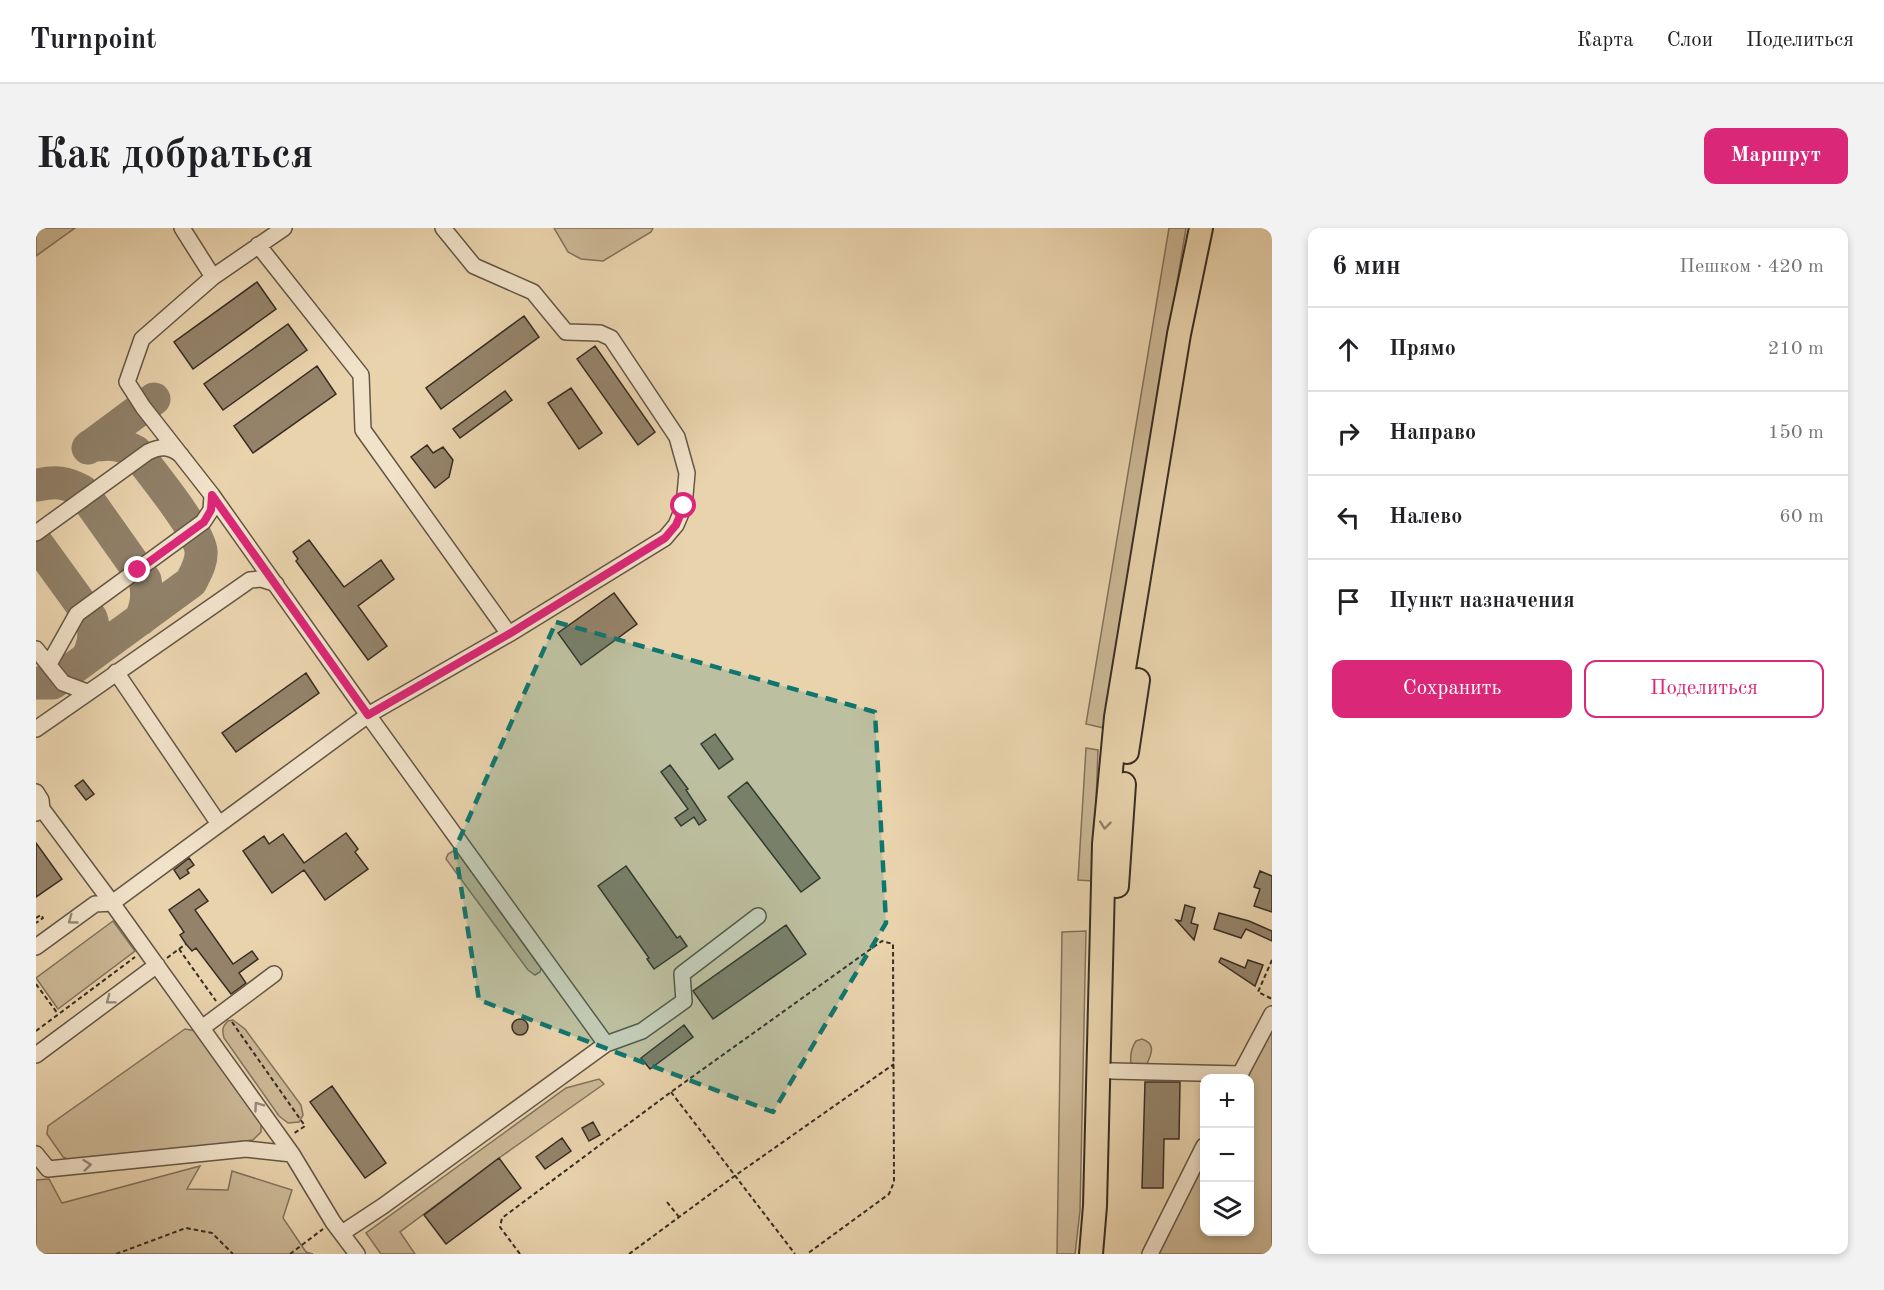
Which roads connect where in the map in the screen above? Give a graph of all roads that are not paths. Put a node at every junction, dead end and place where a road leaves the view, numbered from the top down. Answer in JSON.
{"nodes":[{"id":1,"x":182,"y":228,"type":"edge"},
{"id":2,"x":284,"y":228,"type":"edge"},
{"id":3,"x":443,"y":228,"type":"edge"},
{"id":4,"x":1201,"y":228,"type":"edge"},
{"id":5,"x":1206,"y":228,"type":"edge"},
{"id":6,"x":258,"y":245,"type":"junction"},
{"id":7,"x":213,"y":277,"type":"junction"},
{"id":8,"x":184,"y":456,"type":"junction"},
{"id":9,"x":212,"y":495,"type":"junction"},
{"id":10,"x":36,"y":533,"type":"edge"},
{"id":11,"x":276,"y":584,"type":"junction"},
{"id":12,"x":509,"y":634,"type":"junction"},
{"id":13,"x":37,"y":650,"type":"edge"},
{"id":14,"x":52,"y":658,"type":"junction"},
{"id":15,"x":116,"y":672,"type":"junction"},
{"id":16,"x":63,"y":684,"type":"junction"},
{"id":17,"x":87,"y":692,"type":"junction"},
{"id":18,"x":58,"y":713,"type":"junction"},
{"id":19,"x":368,"y":715,"type":"junction"},
{"id":20,"x":36,"y":729,"type":"edge"},
{"id":21,"x":36,"y":792,"type":"edge"},
{"id":22,"x":39,"y":811,"type":"edge"},
{"id":23,"x":219,"y":824,"type":"junction"},
{"id":24,"x":112,"y":903,"type":"junction"},
{"id":25,"x":758,"y":916,"type":"dead end"},
{"id":26,"x":36,"y":947,"type":"edge"},
{"id":27,"x":157,"y":965,"type":"junction"},
{"id":28,"x":274,"y":974,"type":"dead end"},
{"id":29,"x":1272,"y":1014,"type":"edge"},
{"id":30,"x":202,"y":1028,"type":"junction"},
{"id":31,"x":606,"y":1044,"type":"junction"},
{"id":32,"x":36,"y":1055,"type":"edge"},
{"id":33,"x":1112,"y":1071,"type":"junction"},
{"id":34,"x":1200,"y":1074,"type":"edge"},
{"id":35,"x":1240,"y":1074,"type":"edge"},
{"id":36,"x":287,"y":1148,"type":"junction"},
{"id":37,"x":36,"y":1154,"type":"edge"},
{"id":38,"x":1200,"y":1154,"type":"edge"},
{"id":39,"x":42,"y":1170,"type":"edge"},
{"id":40,"x":337,"y":1227,"type":"junction"},
{"id":41,"x":357,"y":1254,"type":"edge"},
{"id":42,"x":1091,"y":1254,"type":"edge"},
{"id":43,"x":1105,"y":1254,"type":"edge"},
{"id":44,"x":1150,"y":1254,"type":"edge"}],
"edges":[{"from":1,"to":7,"type":"street"},
{"from":2,"to":6,"type":"street"},
{"from":3,"to":12,"type":"street"},
{"from":4,"to":42,"type":"highway","one_way":true},
{"from":5,"to":33,"type":"highway"},
{"from":6,"to":7,"type":"street"},
{"from":6,"to":12,"type":"street"},
{"from":7,"to":8,"type":"street"},
{"from":8,"to":9,"type":"street"},
{"from":8,"to":10,"type":"street"},
{"from":9,"to":11,"type":"street"},
{"from":9,"to":14,"type":"street"},
{"from":11,"to":15,"type":"street"},
{"from":11,"to":19,"type":"street"},
{"from":12,"to":19,"type":"street"},
{"from":13,"to":14,"type":"street"},
{"from":14,"to":16,"type":"street"},
{"from":15,"to":17,"type":"street"},
{"from":15,"to":23,"type":"street"},
{"from":16,"to":17,"type":"street"},
{"from":16,"to":18,"type":"street"},
{"from":17,"to":18,"type":"street"},
{"from":18,"to":20,"type":"street"},
{"from":19,"to":23,"type":"street"},
{"from":19,"to":31,"type":"street"},
{"from":21,"to":22,"type":"street"},
{"from":22,"to":24,"type":"street"},
{"from":23,"to":24,"type":"street"},
{"from":24,"to":26,"type":"street","one_way":true},
{"from":24,"to":27,"type":"street"},
{"from":25,"to":31,"type":"street"},
{"from":27,"to":30,"type":"street"},
{"from":27,"to":32,"type":"street","one_way":true},
{"from":28,"to":30,"type":"street"},
{"from":29,"to":35,"type":"street"},
{"from":36,"to":30,"type":"street","one_way":true},
{"from":31,"to":40,"type":"street"},
{"from":33,"to":34,"type":"street"},
{"from":33,"to":43,"type":"highway"},
{"from":39,"to":36,"type":"street","one_way":true},
{"from":36,"to":40,"type":"street"},
{"from":37,"to":39,"type":"street"},
{"from":38,"to":44,"type":"street"},
{"from":40,"to":41,"type":"street"}]}
